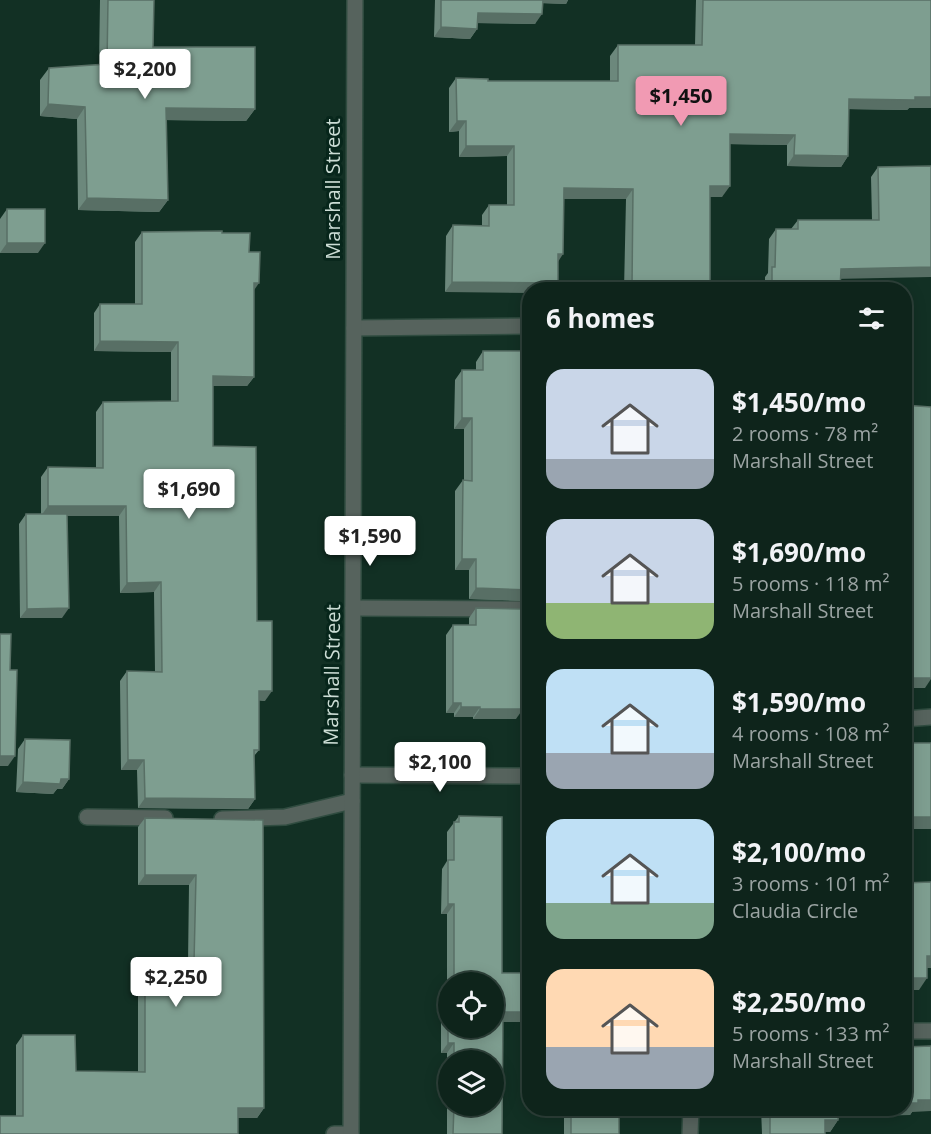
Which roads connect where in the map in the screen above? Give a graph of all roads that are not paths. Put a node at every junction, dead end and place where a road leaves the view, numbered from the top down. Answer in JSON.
{"nodes":[{"id":1,"x":355,"y":0,"type":"edge"},
{"id":2,"x":522,"y":326,"type":"edge"},
{"id":3,"x":354,"y":328,"type":"junction"},
{"id":4,"x":353,"y":608,"type":"junction"},
{"id":5,"x":522,"y":609,"type":"edge"},
{"id":6,"x":931,"y":717,"type":"edge"},
{"id":7,"x":912,"y":718,"type":"edge"},
{"id":8,"x":352,"y":775,"type":"junction"},
{"id":9,"x":522,"y":776,"type":"edge"},
{"id":10,"x":352,"y":801,"type":"junction"},
{"id":11,"x":87,"y":817,"type":"dead end"},
{"id":12,"x":179,"y":818,"type":"edge"},
{"id":13,"x":202,"y":819,"type":"edge"},
{"id":14,"x":912,"y":1031,"type":"edge"},
{"id":15,"x":931,"y":1031,"type":"edge"},
{"id":16,"x":691,"y":1116,"type":"edge"},
{"id":17,"x":334,"y":1134,"type":"edge"},
{"id":18,"x":351,"y":1134,"type":"edge"},
{"id":19,"x":690,"y":1134,"type":"edge"}],
"edges":[{"from":1,"to":3,"type":"street","name":"Marshall Street"},
{"from":2,"to":3,"type":"street"},
{"from":3,"to":4,"type":"street","name":"Marshall Street"},
{"from":4,"to":5,"type":"street"},
{"from":4,"to":8,"type":"street","name":"Marshall Street"},
{"from":6,"to":7,"type":"street"},
{"from":8,"to":9,"type":"street"},
{"from":8,"to":10,"type":"street","name":"Marshall Street"},
{"from":10,"to":13,"type":"street"},
{"from":10,"to":18,"type":"street","name":"Marshall Street"},
{"from":11,"to":12,"type":"street"},
{"from":14,"to":15,"type":"street"},
{"from":16,"to":19,"type":"street"},
{"from":17,"to":18,"type":"street"}]}
